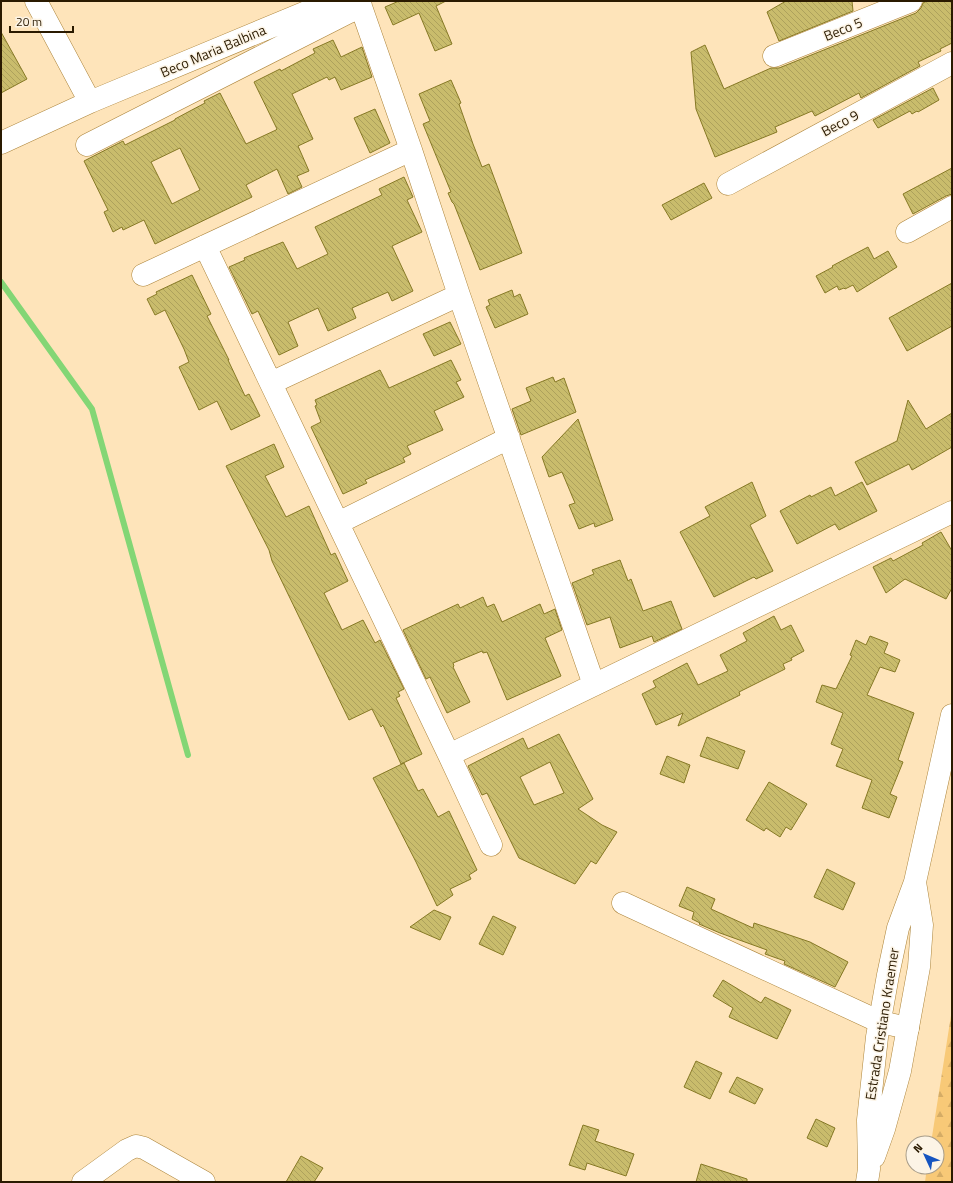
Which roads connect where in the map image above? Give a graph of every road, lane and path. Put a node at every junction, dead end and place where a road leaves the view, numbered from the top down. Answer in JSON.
{"nodes":[{"id":1,"x":36,"y":1,"type":"edge"},
{"id":2,"x":337,"y":1,"type":"edge"},
{"id":3,"x":911,"y":1,"type":"edge"},
{"id":4,"x":360,"y":3,"type":"edge"},
{"id":5,"x":774,"y":56,"type":"dead end"},
{"id":6,"x":952,"y":63,"type":"edge"},
{"id":7,"x":90,"y":102,"type":"junction"},
{"id":8,"x":1,"y":143,"type":"edge"},
{"id":9,"x":87,"y":145,"type":"dead end"},
{"id":10,"x":411,"y":150,"type":"junction"},
{"id":11,"x":728,"y":184,"type":"dead end"},
{"id":12,"x":952,"y":207,"type":"edge"},
{"id":13,"x":907,"y":232,"type":"dead end"},
{"id":14,"x":206,"y":246,"type":"junction"},
{"id":15,"x":143,"y":275,"type":"dead end"},
{"id":16,"x":459,"y":295,"type":"junction"},
{"id":17,"x":271,"y":383,"type":"junction"},
{"id":18,"x":509,"y":438,"type":"junction"},
{"id":19,"x":952,"y":512,"type":"edge"},
{"id":20,"x":338,"y":523,"type":"junction"},
{"id":21,"x":594,"y":685,"type":"junction"},
{"id":22,"x":952,"y":715,"type":"edge"},
{"id":23,"x":450,"y":755,"type":"junction"},
{"id":24,"x":491,"y":845,"type":"dead end"},
{"id":25,"x":915,"y":882,"type":"junction"},
{"id":26,"x":623,"y":904,"type":"dead end"},
{"id":27,"x":880,"y":1022,"type":"junction"},
{"id":28,"x":908,"y":1028,"type":"junction"},
{"id":29,"x":868,"y":1175,"type":"edge"},
{"id":30,"x":84,"y":1182,"type":"edge"},
{"id":31,"x":204,"y":1182,"type":"edge"}],
"edges":[{"from":1,"to":7,"type":"street"},
{"from":2,"to":7,"type":"street","name":"Beco Maria Balbina"},
{"from":3,"to":5,"type":"street","name":"Beco 5"},
{"from":4,"to":9,"type":"street"},
{"from":4,"to":10,"type":"street"},
{"from":6,"to":11,"type":"street","name":"Beco 9"},
{"from":7,"to":8,"type":"street","name":"Beco Maria Balbina"},
{"from":10,"to":14,"type":"street"},
{"from":10,"to":16,"type":"street"},
{"from":12,"to":13,"type":"street"},
{"from":14,"to":15,"type":"street"},
{"from":14,"to":17,"type":"street"},
{"from":16,"to":17,"type":"street"},
{"from":16,"to":18,"type":"street"},
{"from":17,"to":20,"type":"street"},
{"from":18,"to":20,"type":"street"},
{"from":18,"to":21,"type":"street"},
{"from":19,"to":21,"type":"street"},
{"from":20,"to":23,"type":"street"},
{"from":21,"to":23,"type":"street"},
{"from":22,"to":25,"type":"street","name":"Estrada Cristiano Kraemer"},
{"from":23,"to":24,"type":"street"},
{"from":25,"to":27,"type":"street","name":"Estrada Cristiano Kraemer"},
{"from":25,"to":28,"type":"street","name":"Estrada Cristiano Kraemer"},
{"from":26,"to":27,"type":"street"},
{"from":27,"to":28,"type":"street"},
{"from":27,"to":29,"type":"street","name":"Estrada Cristiano Kraemer"},
{"from":28,"to":29,"type":"street","name":"Estrada Cristiano Kraemer"},
{"from":30,"to":31,"type":"street"}]}
